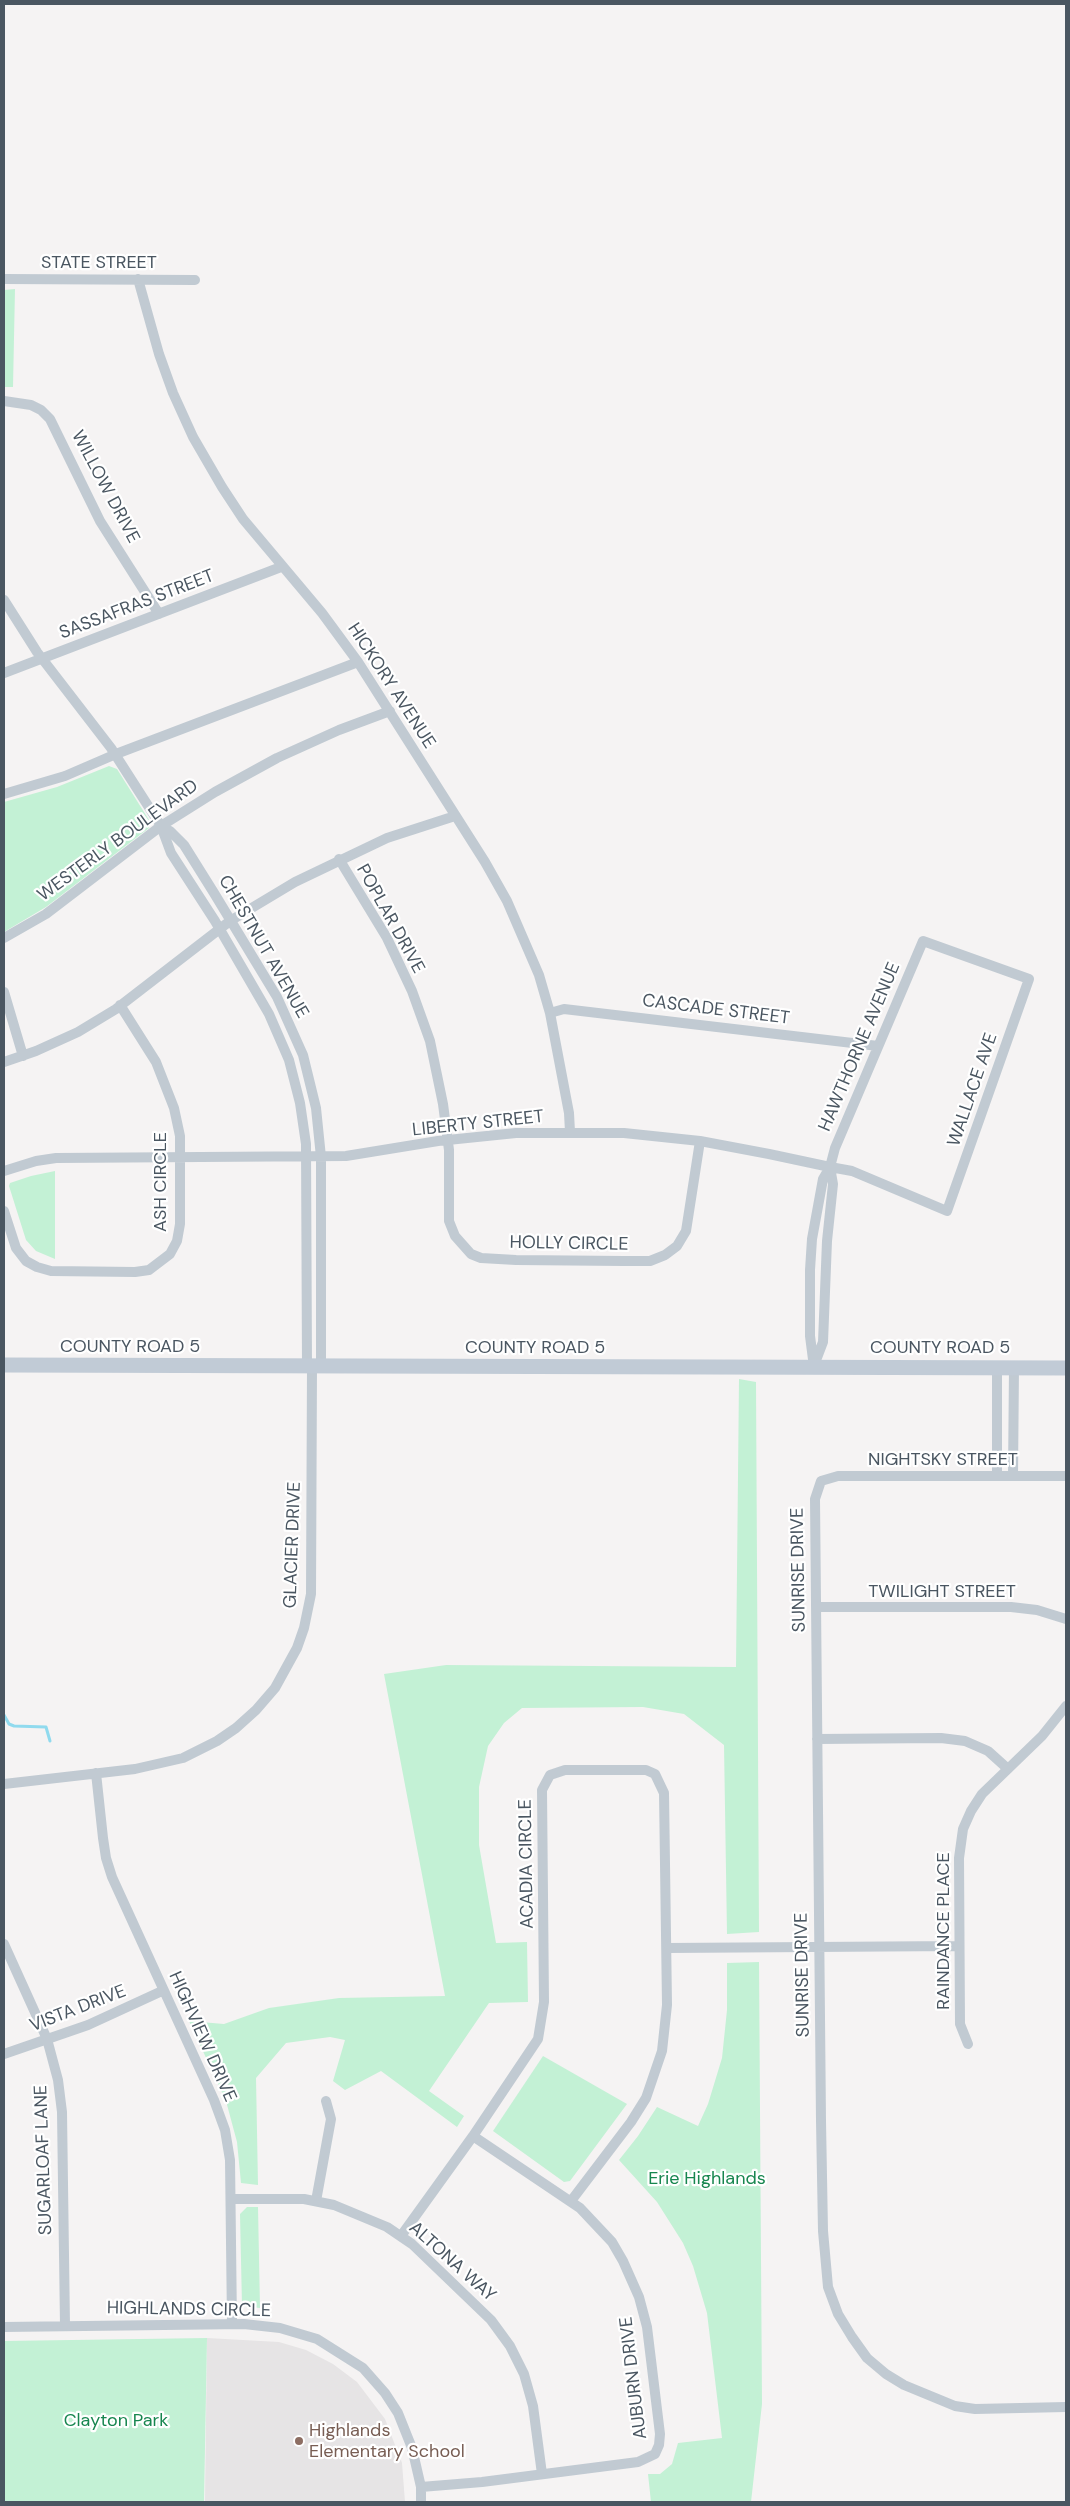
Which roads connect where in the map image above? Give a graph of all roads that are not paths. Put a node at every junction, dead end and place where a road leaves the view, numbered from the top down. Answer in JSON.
{"nodes":[{"id":1,"x":4,"y":279,"type":"edge"},
{"id":2,"x":138,"y":279,"type":"junction"},
{"id":3,"x":195,"y":280,"type":"dead end"},
{"id":4,"x":4,"y":401,"type":"edge"},
{"id":5,"x":281,"y":567,"type":"junction"},
{"id":6,"x":4,"y":600,"type":"edge"},
{"id":7,"x":159,"y":614,"type":"junction"},
{"id":8,"x":43,"y":658,"type":"junction"},
{"id":9,"x":358,"y":662,"type":"junction"},
{"id":10,"x":4,"y":673,"type":"edge"},
{"id":11,"x":390,"y":712,"type":"junction"},
{"id":12,"x":116,"y":754,"type":"junction"},
{"id":13,"x":4,"y":794,"type":"edge"},
{"id":14,"x":455,"y":816,"type":"junction"},
{"id":15,"x":161,"y":826,"type":"junction"},
{"id":16,"x":339,"y":859,"type":"junction"},
{"id":17,"x":230,"y":921,"type":"junction"},
{"id":18,"x":218,"y":930,"type":"junction"},
{"id":19,"x":4,"y":938,"type":"edge"},
{"id":20,"x":923,"y":940,"type":"joint"},
{"id":21,"x":4,"y":992,"type":"edge"},
{"id":22,"x":120,"y":1005,"type":"junction"},
{"id":23,"x":550,"y":1013,"type":"junction"},
{"id":24,"x":878,"y":1046,"type":"junction"},
{"id":25,"x":23,"y":1056,"type":"junction"},
{"id":26,"x":4,"y":1062,"type":"edge"},
{"id":27,"x":570,"y":1132,"type":"junction"},
{"id":28,"x":447,"y":1140,"type":"junction"},
{"id":29,"x":700,"y":1141,"type":"junction"},
{"id":30,"x":306,"y":1157,"type":"junction"},
{"id":31,"x":321,"y":1157,"type":"junction"},
{"id":32,"x":180,"y":1158,"type":"junction"},
{"id":33,"x":830,"y":1167,"type":"junction"},
{"id":34,"x":4,"y":1171,"type":"edge"},
{"id":35,"x":4,"y":1211,"type":"edge"},
{"id":36,"x":947,"y":1211,"type":"joint"},
{"id":37,"x":4,"y":1365,"type":"edge"},
{"id":38,"x":313,"y":1367,"type":"junction"},
{"id":39,"x":814,"y":1367,"type":"junction"},
{"id":40,"x":997,"y":1367,"type":"junction"},
{"id":41,"x":1014,"y":1368,"type":"junction"},
{"id":42,"x":1066,"y":1368,"type":"edge"},
{"id":43,"x":997,"y":1476,"type":"junction"},
{"id":44,"x":1013,"y":1476,"type":"junction"},
{"id":45,"x":1066,"y":1476,"type":"edge"},
{"id":46,"x":821,"y":1481,"type":"joint"},
{"id":47,"x":816,"y":1608,"type":"junction"},
{"id":48,"x":1066,"y":1619,"type":"edge"},
{"id":49,"x":1066,"y":1706,"type":"edge"},
{"id":50,"x":817,"y":1739,"type":"junction"},
{"id":51,"x":1008,"y":1769,"type":"junction"},
{"id":52,"x":96,"y":1773,"type":"junction"},
{"id":53,"x":4,"y":1784,"type":"edge"},
{"id":54,"x":4,"y":1944,"type":"edge"},
{"id":55,"x":819,"y":1946,"type":"junction"},
{"id":56,"x":959,"y":1946,"type":"junction"},
{"id":57,"x":667,"y":1948,"type":"junction"},
{"id":58,"x":162,"y":1991,"type":"junction"},
{"id":59,"x":47,"y":2039,"type":"junction"},
{"id":60,"x":968,"y":2044,"type":"dead end"},
{"id":61,"x":4,"y":2054,"type":"edge"},
{"id":62,"x":326,"y":2101,"type":"dead end"},
{"id":63,"x":473,"y":2136,"type":"junction"},
{"id":64,"x":231,"y":2199,"type":"junction"},
{"id":65,"x":316,"y":2201,"type":"junction"},
{"id":66,"x":571,"y":2201,"type":"junction"},
{"id":67,"x":402,"y":2236,"type":"junction"},
{"id":68,"x":232,"y":2324,"type":"junction"},
{"id":69,"x":65,"y":2326,"type":"junction"},
{"id":70,"x":4,"y":2327,"type":"edge"},
{"id":71,"x":1066,"y":2407,"type":"edge"},
{"id":72,"x":542,"y":2474,"type":"junction"},
{"id":73,"x":421,"y":2487,"type":"junction"},
{"id":74,"x":421,"y":2502,"type":"edge"}],
"edges":[{"from":1,"to":2,"type":"street","name":"STATE STREET"},
{"from":2,"to":3,"type":"street","name":"STATE STREET"},
{"from":2,"to":5,"type":"street","name":"HICKORY AVENUE"},
{"from":4,"to":7,"type":"street","name":"WILLOW DRIVE"},
{"from":5,"to":7,"type":"street","name":"SASSAFRAS STREET"},
{"from":5,"to":9,"type":"street","name":"HICKORY AVENUE"},
{"from":6,"to":8,"type":"street","name":"CHESTNUT AVENUE"},
{"from":7,"to":8,"type":"street","name":"SASSAFRAS STREET"},
{"from":8,"to":10,"type":"street","name":"SASSAFRAS STREET"},
{"from":8,"to":12,"type":"street","name":"CHESTNUT AVENUE"},
{"from":9,"to":11,"type":"street","name":"HICKORY AVENUE"},
{"from":9,"to":12,"type":"street"},
{"from":11,"to":14,"type":"street","name":"HICKORY AVENUE"},
{"from":11,"to":15,"type":"street","name":"WESTERLY BOULEVARD"},
{"from":12,"to":13,"type":"street"},
{"from":12,"to":15,"type":"street","name":"CHESTNUT AVENUE"},
{"from":14,"to":16,"type":"street"},
{"from":14,"to":23,"type":"street","name":"HICKORY AVENUE"},
{"from":15,"to":17,"type":"street","name":"CHESTNUT AVENUE"},
{"from":15,"to":18,"type":"street","name":"CHESTNUT AVENUE"},
{"from":15,"to":19,"type":"street","name":"WESTERLY BOULEVARD"},
{"from":16,"to":17,"type":"street"},
{"from":16,"to":28,"type":"street","name":"POPLAR DRIVE"},
{"from":17,"to":18,"type":"street"},
{"from":17,"to":31,"type":"street","name":"CHESTNUT AVENUE"},
{"from":18,"to":22,"type":"street"},
{"from":18,"to":30,"type":"street","name":"CHESTNUT AVENUE"},
{"from":20,"to":24,"type":"street","name":"HAWTHORNE AVENUE"},
{"from":20,"to":36,"type":"street","name":"WALLACE AVE"},
{"from":21,"to":25,"type":"street"},
{"from":22,"to":25,"type":"street"},
{"from":22,"to":32,"type":"street","name":"ASH CIRCLE"},
{"from":23,"to":24,"type":"street","name":"CASCADE STREET"},
{"from":23,"to":27,"type":"street","name":"HICKORY AVENUE"},
{"from":24,"to":33,"type":"street","name":"HAWTHORNE AVENUE"},
{"from":25,"to":26,"type":"street"},
{"from":27,"to":28,"type":"street","name":"LIBERTY STREET"},
{"from":27,"to":29,"type":"street","name":"LIBERTY STREET"},
{"from":28,"to":29,"type":"street","name":"HOLLY CIRCLE"},
{"from":28,"to":31,"type":"street","name":"LIBERTY STREET"},
{"from":29,"to":33,"type":"street","name":"LIBERTY STREET"},
{"from":30,"to":31,"type":"street","name":"LIBERTY STREET"},
{"from":30,"to":32,"type":"street","name":"LIBERTY STREET"},
{"from":30,"to":38,"type":"street","name":"CHESTNUT AVENUE"},
{"from":31,"to":38,"type":"street","name":"CHESTNUT AVENUE"},
{"from":32,"to":34,"type":"street","name":"LIBERTY STREET"},
{"from":32,"to":35,"type":"street","name":"ASH CIRCLE"},
{"from":33,"to":36,"type":"street","name":"LIBERTY STREET"},
{"from":33,"to":39,"type":"street","name":"HAWTHORNE AVENUE"},
{"from":33,"to":39,"type":"street","name":"HAWTHORNE AVENUE"},
{"from":37,"to":38,"type":"street","name":"COUNTY ROAD 5"},
{"from":38,"to":39,"type":"street","name":"COUNTY ROAD 5"},
{"from":38,"to":52,"type":"street","name":"GLACIER DRIVE"},
{"from":39,"to":40,"type":"street","name":"COUNTY ROAD 5"},
{"from":40,"to":41,"type":"street","name":"COUNTY ROAD 5"},
{"from":40,"to":43,"type":"street"},
{"from":41,"to":42,"type":"street","name":"COUNTY ROAD 5"},
{"from":41,"to":44,"type":"street"},
{"from":43,"to":44,"type":"street","name":"NIGHTSKY STREET"},
{"from":43,"to":46,"type":"street","name":"NIGHTSKY STREET"},
{"from":44,"to":45,"type":"street","name":"NIGHTSKY STREET"},
{"from":46,"to":47,"type":"street","name":"SUNRISE DRIVE"},
{"from":47,"to":48,"type":"street","name":"TWILIGHT STREET"},
{"from":47,"to":50,"type":"street","name":"SUNRISE DRIVE"},
{"from":49,"to":51,"type":"street","name":"RAINDANCE PLACE"},
{"from":50,"to":51,"type":"street"},
{"from":50,"to":55,"type":"street","name":"SUNRISE DRIVE"},
{"from":51,"to":56,"type":"street","name":"RAINDANCE PLACE"},
{"from":52,"to":53,"type":"street","name":"GLACIER DRIVE"},
{"from":52,"to":58,"type":"street","name":"HIGHVIEW DRIVE"},
{"from":54,"to":59,"type":"street","name":"SUGARLOAF LANE"},
{"from":55,"to":56,"type":"street"},
{"from":55,"to":57,"type":"street"},
{"from":55,"to":71,"type":"street","name":"SUNRISE DRIVE"},
{"from":56,"to":60,"type":"street","name":"RAINDANCE PLACE"},
{"from":57,"to":63,"type":"street","name":"ACADIA CIRCLE"},
{"from":57,"to":66,"type":"street","name":"ACADIA CIRCLE"},
{"from":58,"to":59,"type":"street","name":"VISTA DRIVE"},
{"from":58,"to":64,"type":"street","name":"HIGHVIEW DRIVE"},
{"from":59,"to":61,"type":"street","name":"VISTA DRIVE"},
{"from":59,"to":69,"type":"street","name":"SUGARLOAF LANE"},
{"from":62,"to":65,"type":"street"},
{"from":63,"to":66,"type":"street","name":"AUBURN DRIVE"},
{"from":63,"to":67,"type":"street","name":"ACADIA CIRCLE"},
{"from":64,"to":65,"type":"street","name":"ALTONA WAY"},
{"from":64,"to":68,"type":"street","name":"HIGHVIEW DRIVE"},
{"from":65,"to":67,"type":"street","name":"ALTONA WAY"},
{"from":66,"to":72,"type":"street","name":"AUBURN DRIVE"},
{"from":67,"to":72,"type":"street","name":"ALTONA WAY"},
{"from":68,"to":69,"type":"street","name":"HIGHLANDS CIRCLE"},
{"from":68,"to":73,"type":"street","name":"HIGHLANDS CIRCLE"},
{"from":69,"to":70,"type":"street","name":"HIGHLANDS CIRCLE"},
{"from":72,"to":73,"type":"street","name":"AUBURN DRIVE"},
{"from":73,"to":74,"type":"street","name":"HIGHLANDS CIRCLE"}]}
